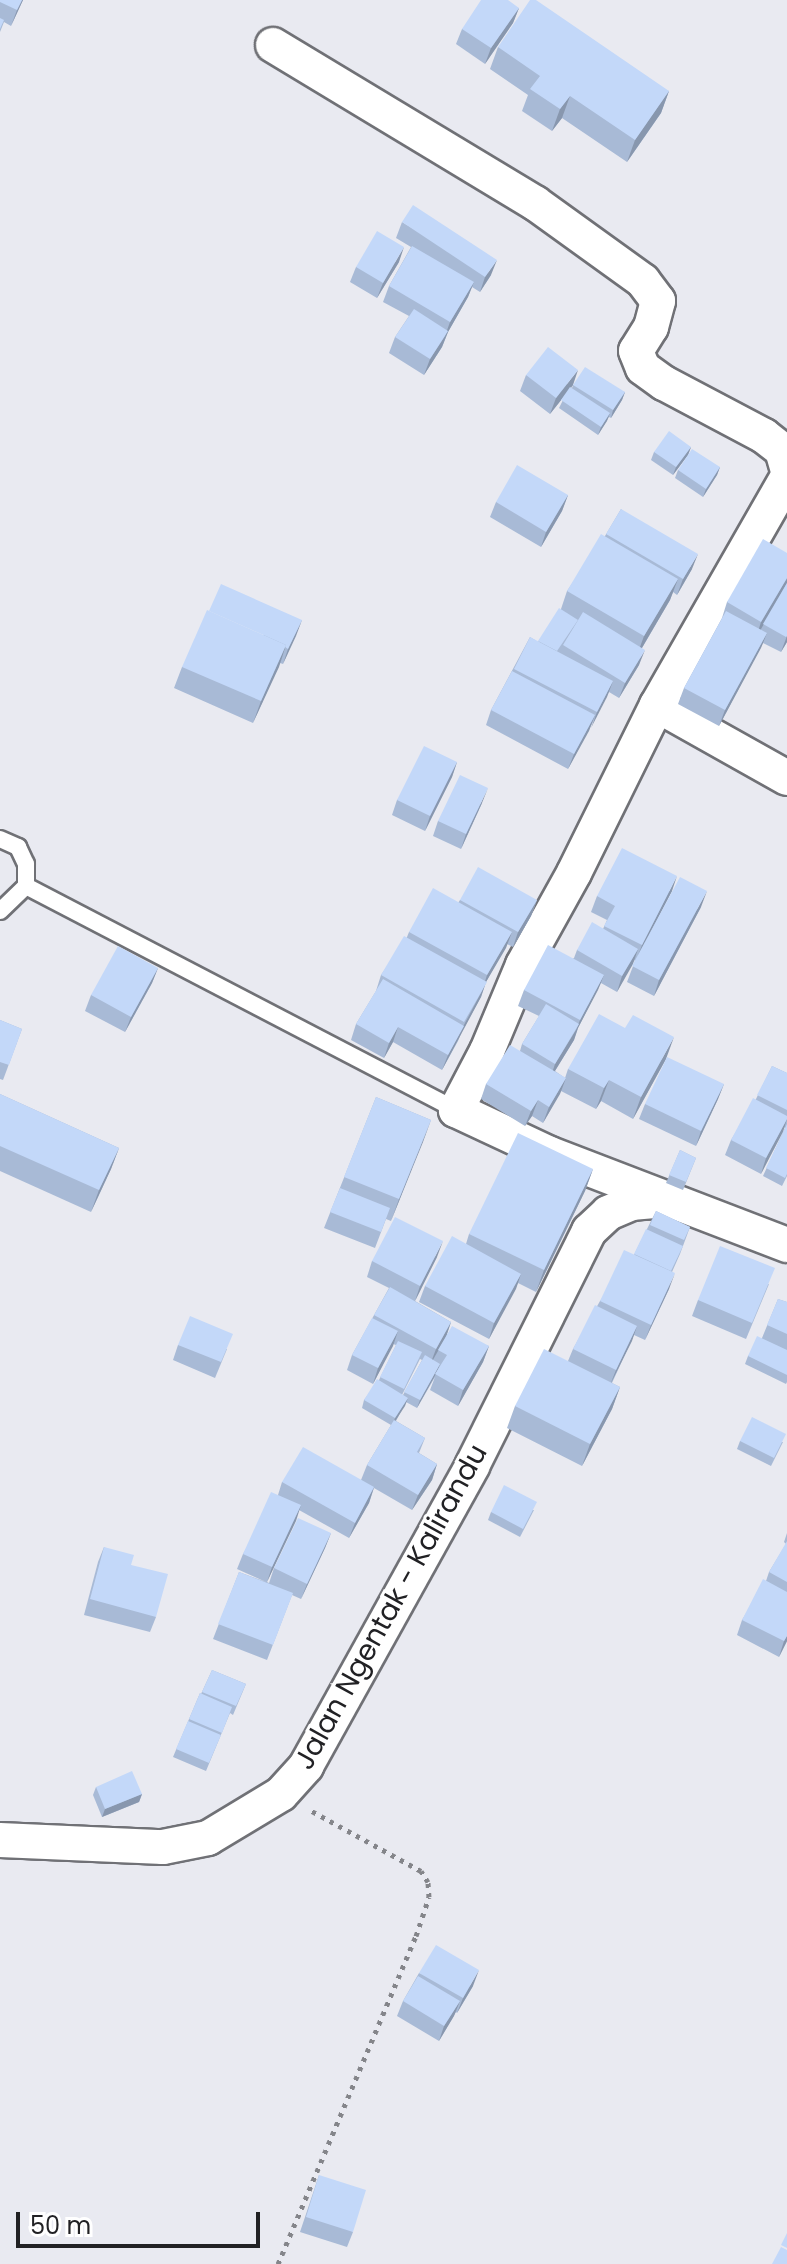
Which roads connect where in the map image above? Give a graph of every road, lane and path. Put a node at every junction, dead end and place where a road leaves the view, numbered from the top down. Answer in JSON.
{"nodes":[{"id":1,"x":273,"y":45,"type":"dead end"},
{"id":2,"x":787,"y":467,"type":"edge"},
{"id":3,"x":787,"y":478,"type":"edge"},
{"id":4,"x":657,"y":705,"type":"junction"},
{"id":5,"x":787,"y":778,"type":"edge"},
{"id":6,"x":0,"y":839,"type":"edge"},
{"id":7,"x":26,"y":886,"type":"junction"},
{"id":8,"x":0,"y":911,"type":"edge"},
{"id":9,"x":456,"y":1110,"type":"junction"},
{"id":10,"x":666,"y":1200,"type":"junction"},
{"id":11,"x":787,"y":1245,"type":"edge"},
{"id":12,"x":281,"y":1794,"type":"junction"},
{"id":13,"x":0,"y":1840,"type":"edge"},
{"id":14,"x":278,"y":2264,"type":"edge"}],
"edges":[{"from":1,"to":2,"type":"street"},
{"from":3,"to":4,"type":"street"},
{"from":4,"to":5,"type":"street"},
{"from":4,"to":9,"type":"street"},
{"from":6,"to":7,"type":"lane"},
{"from":7,"to":8,"type":"lane"},
{"from":7,"to":9,"type":"lane"},
{"from":9,"to":10,"type":"street"},
{"from":10,"to":11,"type":"street"},
{"from":10,"to":12,"type":"street","name":"Jalan Ngentak - Kalirandu"},
{"from":12,"to":13,"type":"street","name":"Jalan Ngentak - Kalirandu"},
{"from":12,"to":14,"type":"path"}]}
